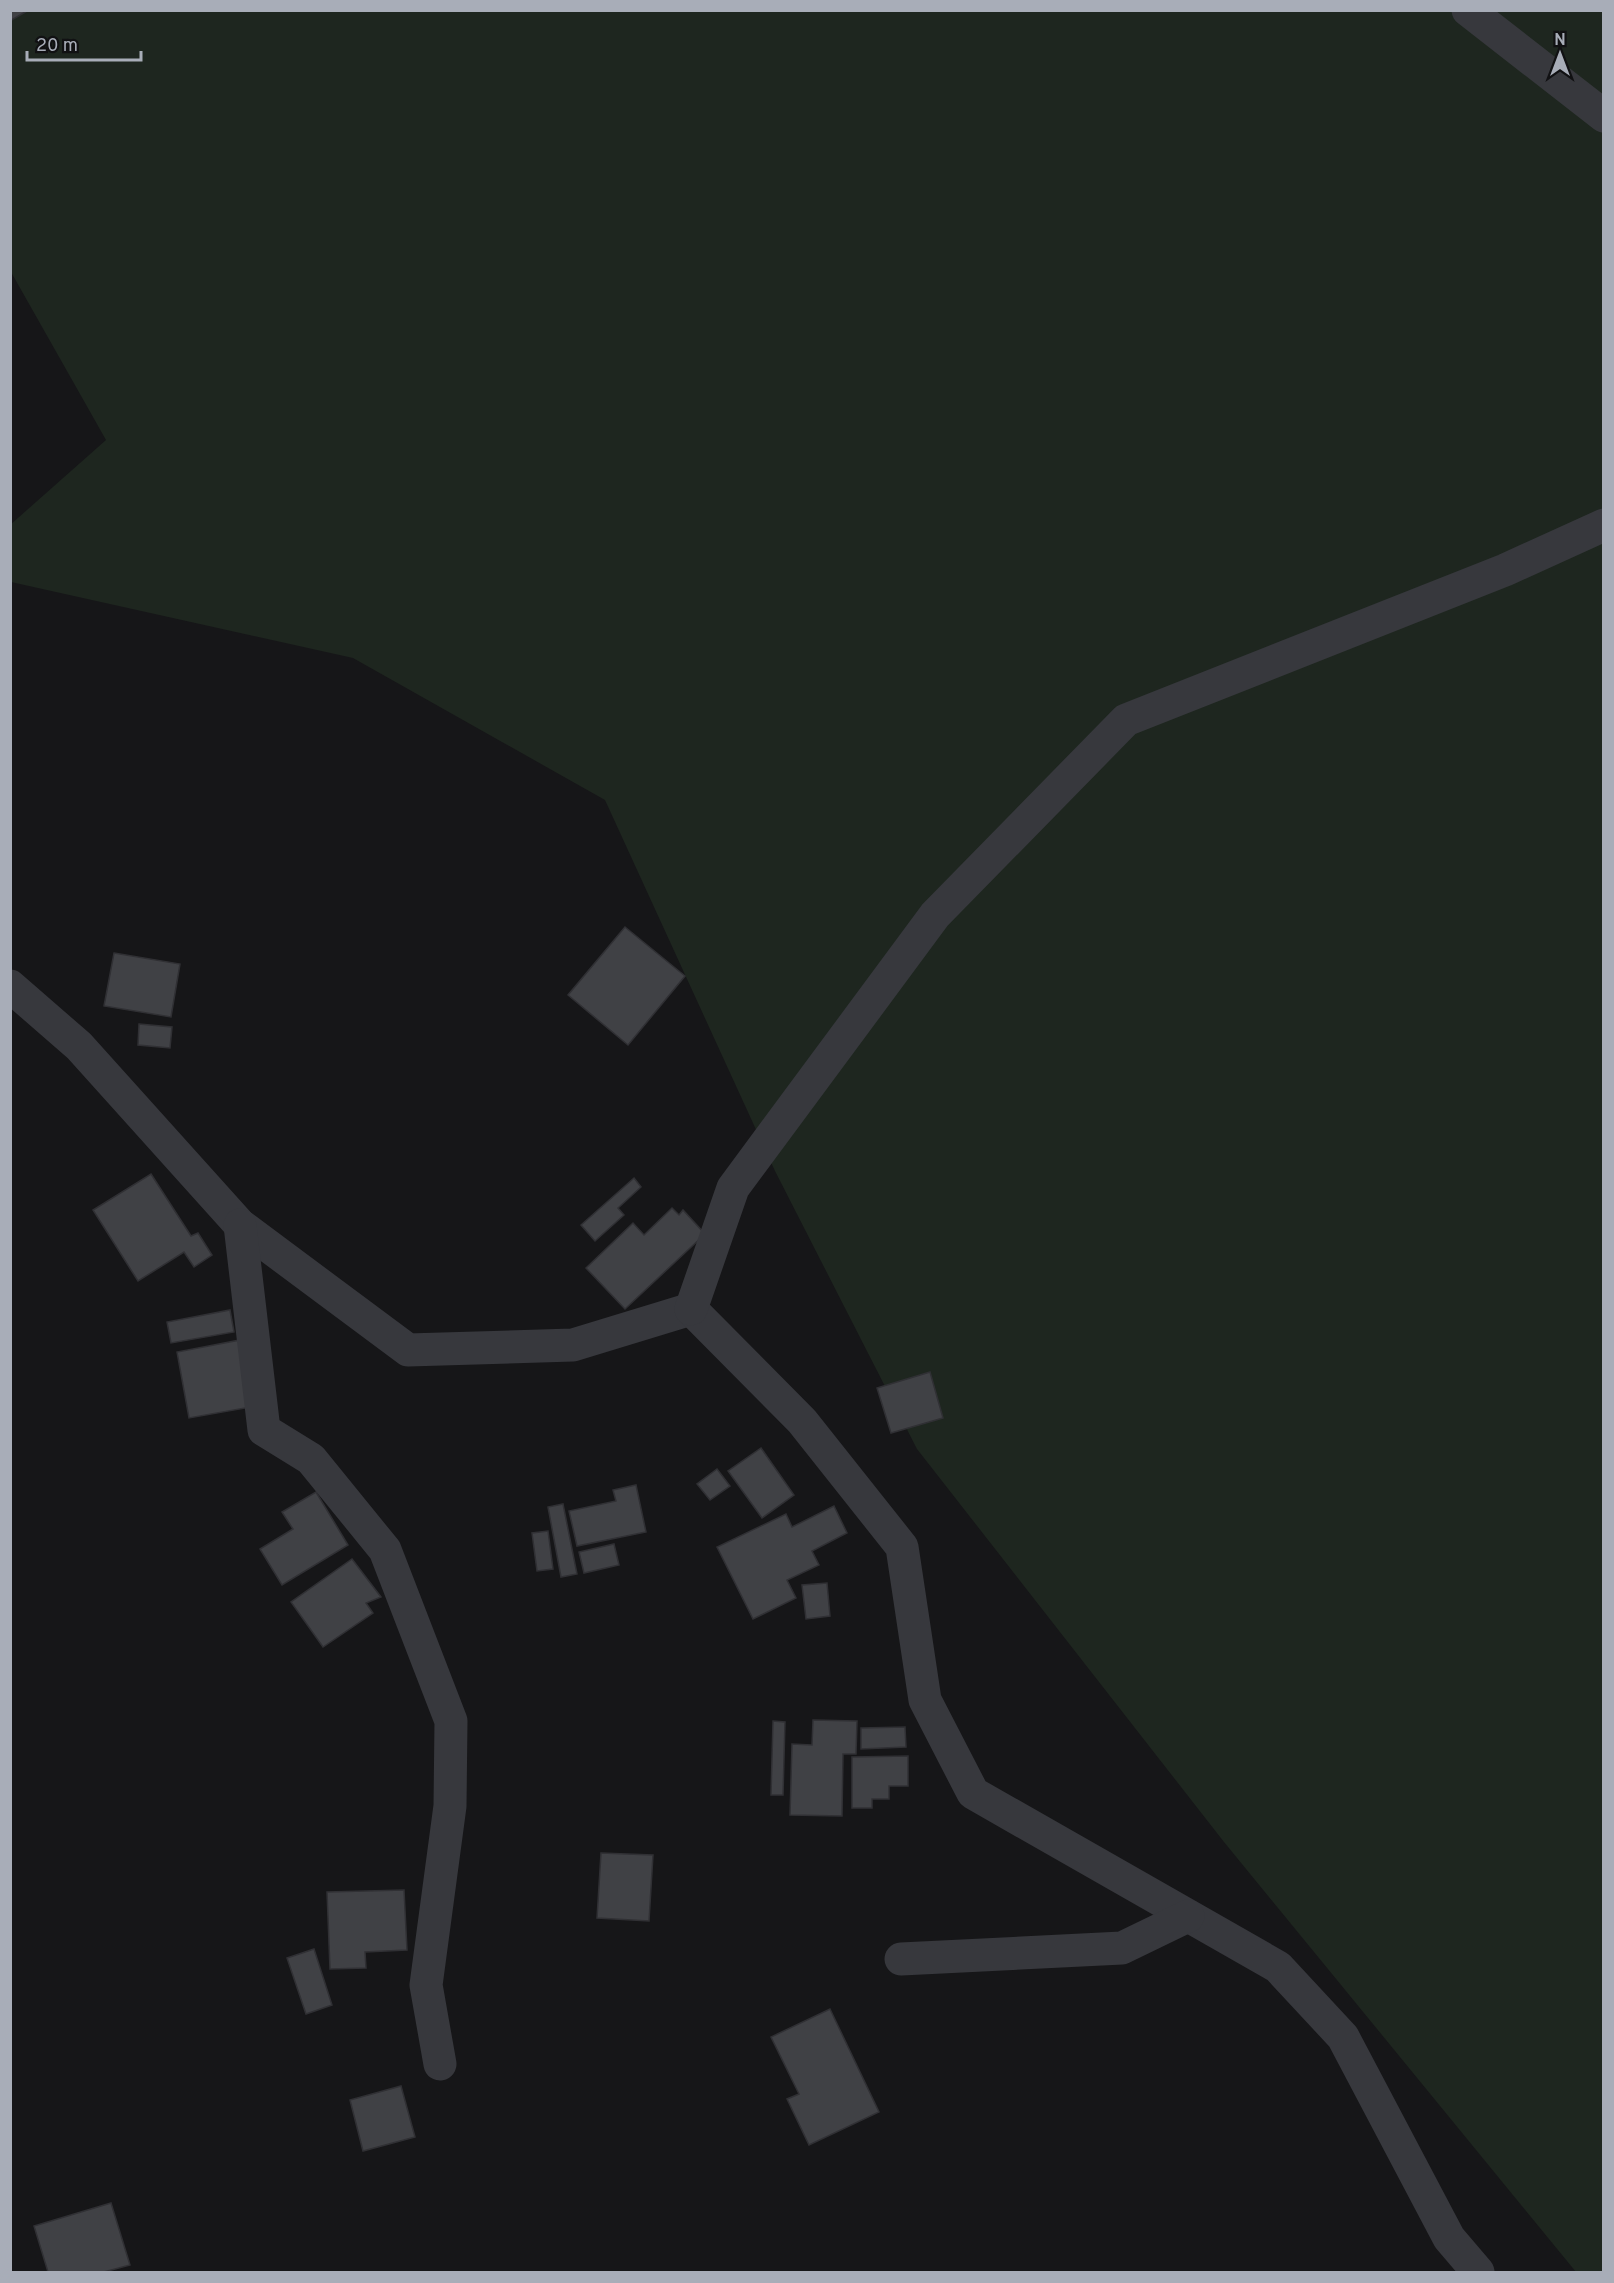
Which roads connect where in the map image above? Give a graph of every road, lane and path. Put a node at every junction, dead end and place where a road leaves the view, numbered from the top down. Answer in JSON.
{"nodes":[{"id":1,"x":1468,"y":10,"type":"edge"},
{"id":2,"x":1604,"y":116,"type":"edge"},
{"id":3,"x":1604,"y":525,"type":"edge"},
{"id":4,"x":10,"y":986,"type":"edge"},
{"id":5,"x":240,"y":1225,"type":"junction"},
{"id":6,"x":691,"y":1309,"type":"junction"},
{"id":7,"x":1188,"y":1916,"type":"junction"},
{"id":8,"x":901,"y":1959,"type":"dead end"},
{"id":9,"x":440,"y":2064,"type":"dead end"},
{"id":10,"x":1478,"y":2272,"type":"edge"}],
"edges":[{"from":1,"to":2,"type":"street"},
{"from":3,"to":6,"type":"street"},
{"from":4,"to":5,"type":"street"},
{"from":5,"to":6,"type":"street"},
{"from":5,"to":9,"type":"street"},
{"from":6,"to":7,"type":"street"},
{"from":7,"to":8,"type":"street"},
{"from":7,"to":10,"type":"street"}]}
